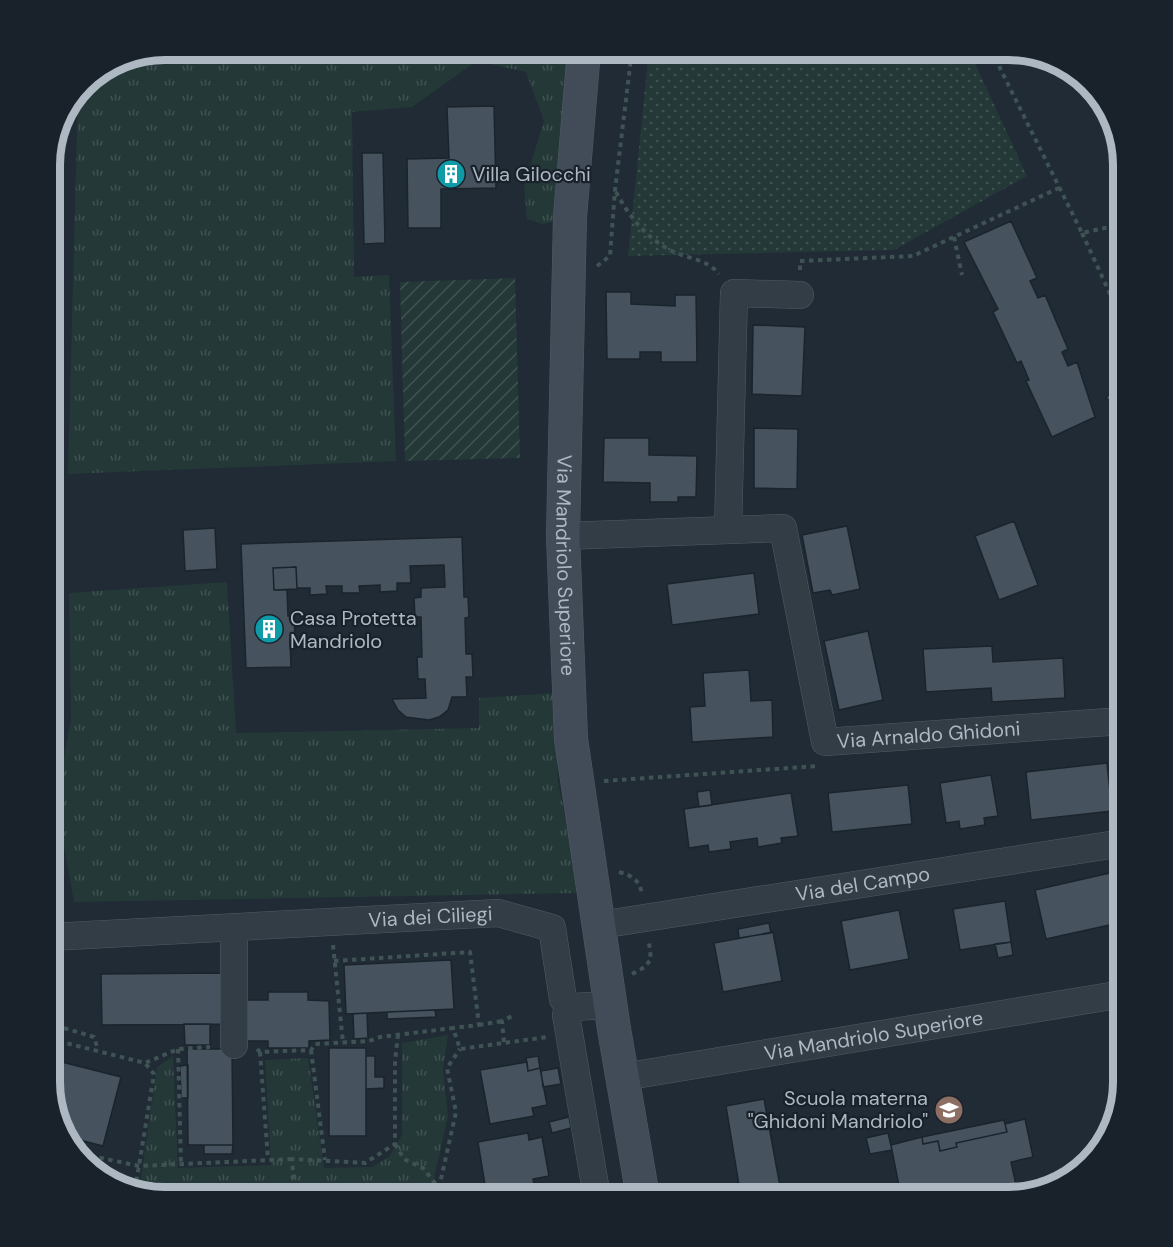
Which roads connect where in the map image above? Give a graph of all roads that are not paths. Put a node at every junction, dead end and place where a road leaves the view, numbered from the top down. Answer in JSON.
{"nodes":[{"id":1,"x":583,"y":60,"type":"edge"},
{"id":2,"x":800,"y":294,"type":"road end"},
{"id":3,"x":728,"y":530,"type":"junction"},
{"id":4,"x":563,"y":536,"type":"junction"},
{"id":5,"x":1113,"y":723,"type":"edge"},
{"id":6,"x":1113,"y":845,"type":"edge"},
{"id":7,"x":600,"y":925,"type":"junction"},
{"id":8,"x":234,"y":928,"type":"junction"},
{"id":9,"x":60,"y":937,"type":"edge"},
{"id":10,"x":1113,"y":996,"type":"edge"},
{"id":11,"x":611,"y":1005,"type":"junction"},
{"id":12,"x":567,"y":1014,"type":"junction"},
{"id":13,"x":234,"y":1045,"type":"road end"},
{"id":14,"x":623,"y":1077,"type":"junction"},
{"id":15,"x":595,"y":1187,"type":"edge"},
{"id":16,"x":641,"y":1187,"type":"edge"}],
"edges":[{"from":1,"to":4,"type":"street","name":"Via Mandriolo Superiore"},
{"from":2,"to":3,"type":"street"},
{"from":3,"to":4,"type":"street","name":"Via Arnaldo Ghidoni"},
{"from":3,"to":5,"type":"street","name":"Via Arnaldo Ghidoni"},
{"from":4,"to":7,"type":"street","name":"Via Mandriolo Superiore"},
{"from":6,"to":7,"type":"street","name":"Via del Campo"},
{"from":7,"to":11,"type":"street","name":"Via Mandriolo Superiore"},
{"from":8,"to":9,"type":"street","name":"Via dei Ciliegi"},
{"from":8,"to":12,"type":"street","name":"Via dei Ciliegi"},
{"from":8,"to":13,"type":"street"},
{"from":10,"to":14,"type":"street","name":"Via Mandriolo Superiore"},
{"from":11,"to":12,"type":"street"},
{"from":11,"to":14,"type":"street","name":"Via Mandriolo Superiore"},
{"from":12,"to":15,"type":"street","name":"Via dei Ciliegi"},
{"from":14,"to":16,"type":"street","name":"Via Mandriolo Superiore"}]}
